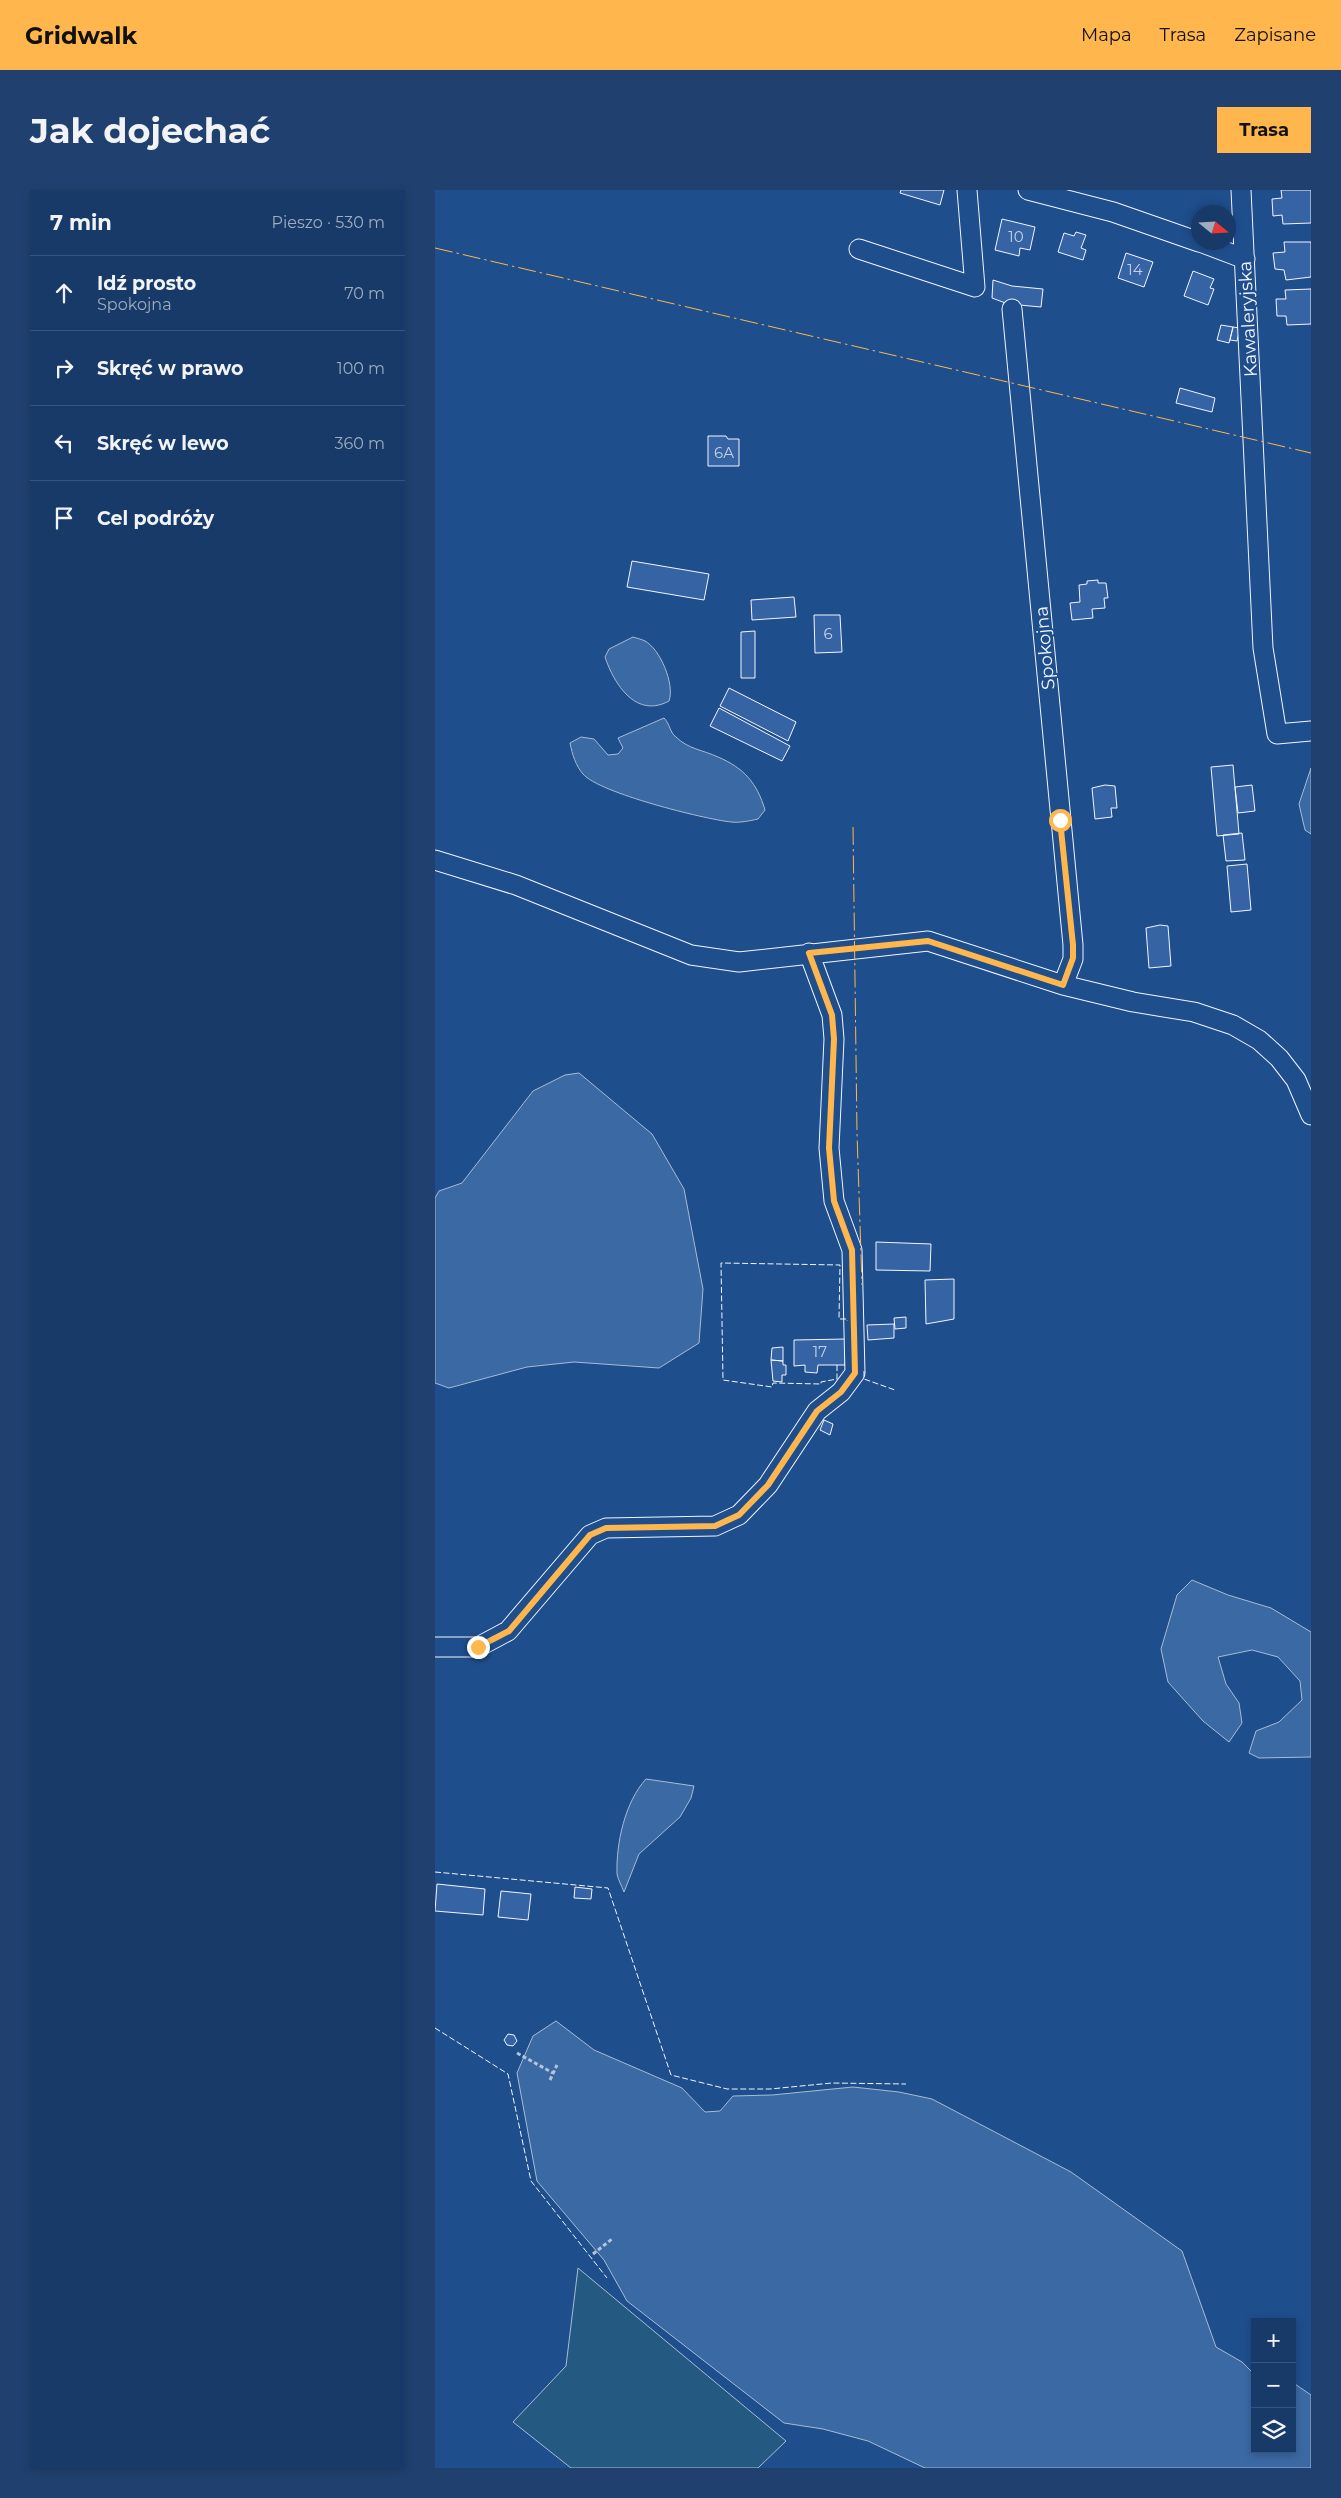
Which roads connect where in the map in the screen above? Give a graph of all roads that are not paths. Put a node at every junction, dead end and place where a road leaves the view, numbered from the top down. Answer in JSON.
{"nodes":[{"id":1,"x":967,"y":190,"type":"edge"},
{"id":2,"x":1028,"y":190,"type":"edge"},
{"id":3,"x":1241,"y":190,"type":"edge"},
{"id":4,"x":1191,"y":239,"type":"edge"},
{"id":5,"x":859,"y":250,"type":"dead end"},
{"id":6,"x":1221,"y":250,"type":"edge"},
{"id":7,"x":1245,"y":259,"type":"junction"},
{"id":8,"x":1012,"y":309,"type":"dead end"},
{"id":9,"x":1311,"y":731,"type":"edge"},
{"id":10,"x":435,"y":860,"type":"edge"},
{"id":11,"x":809,"y":953,"type":"junction"},
{"id":12,"x":1063,"y":985,"type":"junction"},
{"id":13,"x":1311,"y":1115,"type":"edge"},
{"id":14,"x":435,"y":1647,"type":"edge"}],
"edges":[{"from":1,"to":5,"type":"street"},
{"from":2,"to":4,"type":"street"},
{"from":3,"to":7,"type":"street","name":"Kawaleryjska"},
{"from":6,"to":7,"type":"street"},
{"from":7,"to":9,"type":"street","name":"Kawaleryjska"},
{"from":8,"to":12,"type":"street","name":"Spokojna"},
{"from":10,"to":11,"type":"street"},
{"from":11,"to":12,"type":"street"},
{"from":11,"to":14,"type":"street"},
{"from":12,"to":13,"type":"street"}]}
